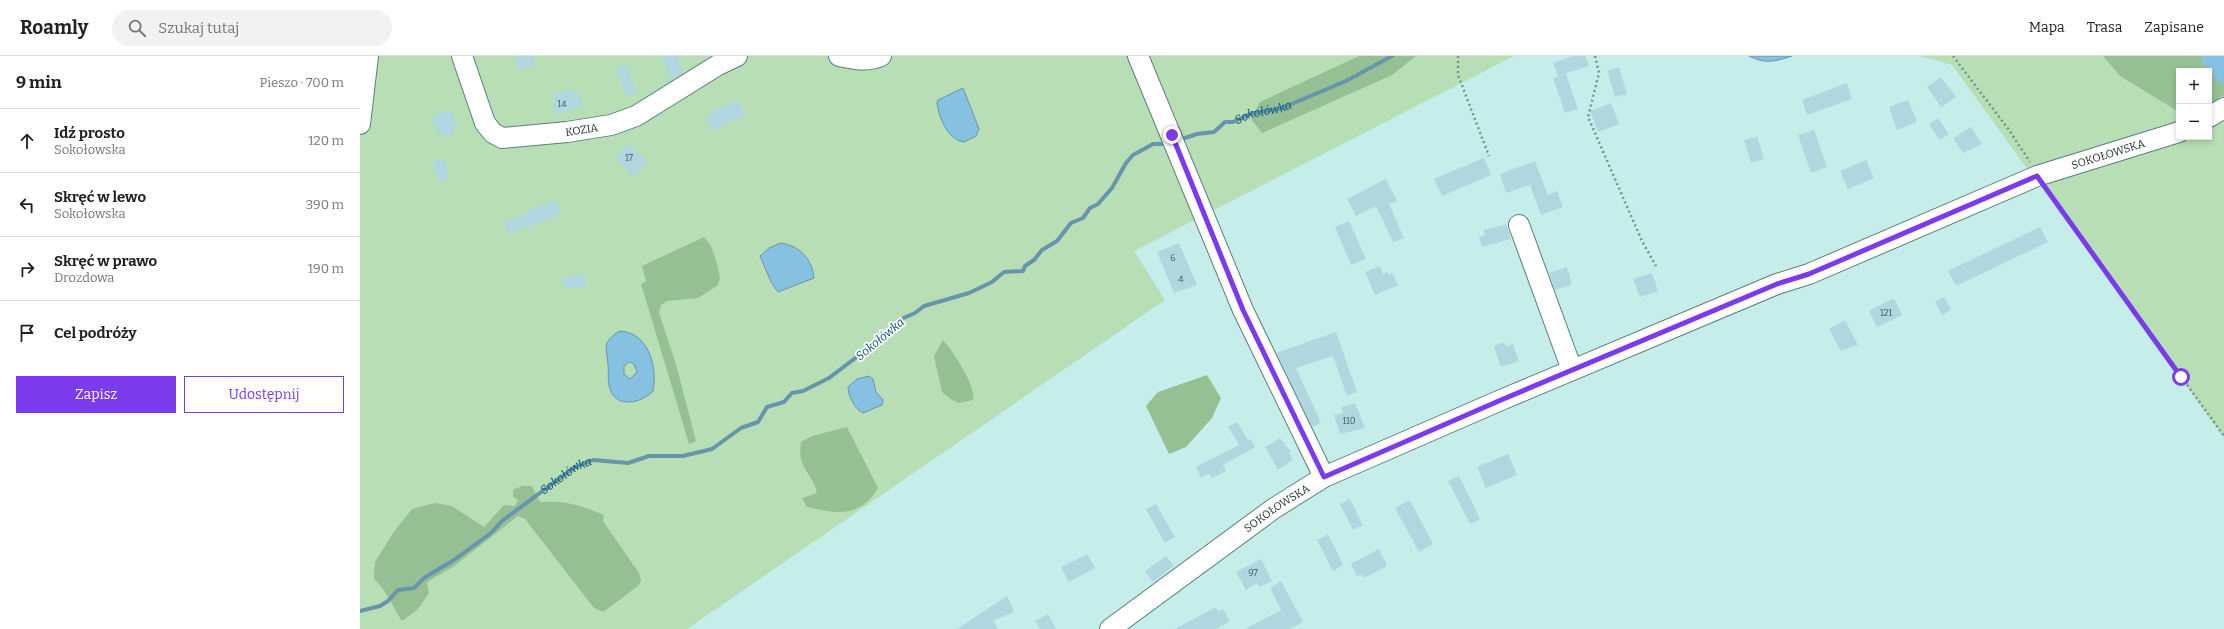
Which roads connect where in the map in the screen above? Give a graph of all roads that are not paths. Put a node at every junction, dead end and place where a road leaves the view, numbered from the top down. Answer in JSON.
{"nodes":[{"id":1,"x":368,"y":56,"type":"edge"},
{"id":2,"x":462,"y":56,"type":"edge"},
{"id":3,"x":737,"y":56,"type":"edge"},
{"id":4,"x":839,"y":56,"type":"edge"},
{"id":5,"x":881,"y":56,"type":"edge"},
{"id":6,"x":1138,"y":56,"type":"edge"},
{"id":7,"x":2224,"y":108,"type":"edge"},
{"id":8,"x":2212,"y":115,"type":"edge"},
{"id":9,"x":360,"y":124,"type":"edge"},
{"id":10,"x":2176,"y":133,"type":"edge"},
{"id":11,"x":1519,"y":225,"type":"dead end"},
{"id":12,"x":1572,"y":370,"type":"junction"},
{"id":13,"x":1324,"y":477,"type":"junction"},
{"id":14,"x":1110,"y":629,"type":"edge"}],
"edges":[{"from":1,"to":9,"type":"street"},
{"from":2,"to":3,"type":"street","name":"KOZIA"},
{"from":4,"to":5,"type":"street"},
{"from":6,"to":13,"type":"street"},
{"from":7,"to":8,"type":"street"},
{"from":10,"to":12,"type":"street","name":"SOKOŁOWSKA"},
{"from":11,"to":12,"type":"street"},
{"from":12,"to":13,"type":"street","name":"SOKOŁOWSKA"},
{"from":13,"to":14,"type":"street","name":"SOKOŁOWSKA"}]}
